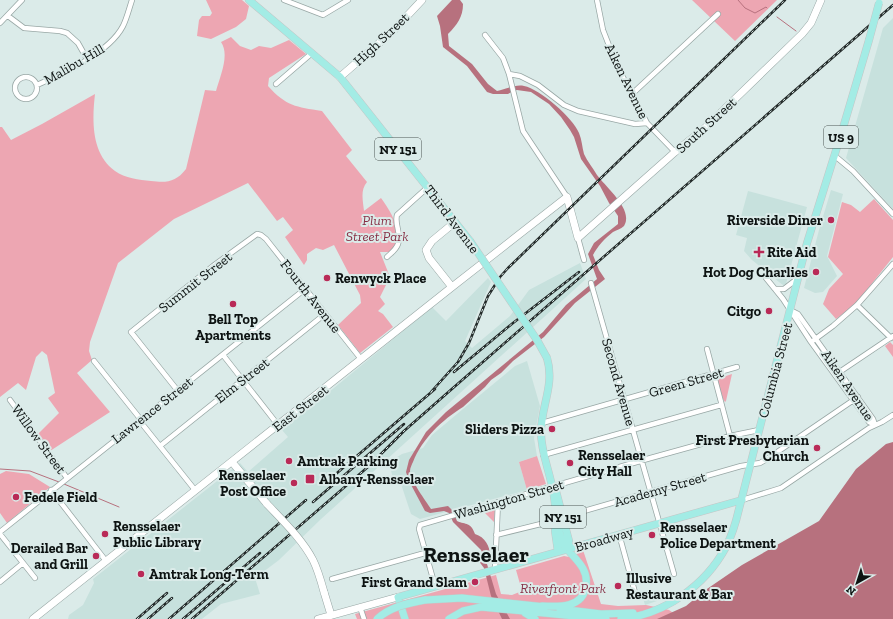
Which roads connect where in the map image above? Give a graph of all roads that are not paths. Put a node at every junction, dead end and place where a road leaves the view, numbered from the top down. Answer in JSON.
{"nodes":[{"id":1,"x":22,"y":0,"type":"edge"},
{"id":2,"x":132,"y":0,"type":"edge"},
{"id":3,"x":249,"y":0,"type":"edge"},
{"id":4,"x":284,"y":0,"type":"edge"},
{"id":5,"x":348,"y":0,"type":"edge"},
{"id":6,"x":422,"y":0,"type":"edge"},
{"id":7,"x":597,"y":0,"type":"edge"},
{"id":8,"x":821,"y":0,"type":"edge"},
{"id":9,"x":879,"y":2,"type":"edge"},
{"id":10,"x":718,"y":14,"type":"dead end"},
{"id":11,"x":8,"y":16,"type":"junction"},
{"id":12,"x":0,"y":23,"type":"edge"},
{"id":13,"x":486,"y":35,"type":"dead end"},
{"id":14,"x":312,"y":53,"type":"junction"},
{"id":15,"x":87,"y":59,"type":"junction"},
{"id":16,"x":509,"y":74,"type":"junction"},
{"id":17,"x":340,"y":77,"type":"junction"},
{"id":18,"x":276,"y":84,"type":"dead end"},
{"id":19,"x":37,"y":85,"type":"junction"},
{"id":20,"x":632,"y":94,"type":"junction"},
{"id":21,"x":647,"y":123,"type":"junction"},
{"id":22,"x":675,"y":152,"type":"junction"},
{"id":23,"x":835,"y":156,"type":"junction"},
{"id":24,"x":428,"y":187,"type":"junction"},
{"id":25,"x":567,"y":197,"type":"junction"},
{"id":26,"x":893,"y":214,"type":"edge"},
{"id":27,"x":455,"y":222,"type":"junction"},
{"id":28,"x":259,"y":234,"type":"joint"},
{"id":29,"x":578,"y":238,"type":"junction"},
{"id":30,"x":388,"y":257,"type":"dead end"},
{"id":31,"x":584,"y":260,"type":"dead end"},
{"id":32,"x":893,"y":264,"type":"edge"},
{"id":33,"x":766,"y":278,"type":"dead end"},
{"id":34,"x":799,"y":278,"type":"junction"},
{"id":35,"x":591,"y":283,"type":"dead end"},
{"id":36,"x":452,"y":287,"type":"junction"},
{"id":37,"x":305,"y":289,"type":"junction"},
{"id":38,"x":775,"y":289,"type":"junction"},
{"id":39,"x":857,"y":306,"type":"junction"},
{"id":40,"x":791,"y":310,"type":"junction"},
{"id":41,"x":325,"y":314,"type":"junction"},
{"id":42,"x":892,"y":337,"type":"edge"},
{"id":43,"x":816,"y":339,"type":"junction"},
{"id":44,"x":811,"y":342,"type":"junction"},
{"id":45,"x":707,"y":348,"type":"dead end"},
{"id":46,"x":223,"y":355,"type":"junction"},
{"id":47,"x":361,"y":359,"type":"junction"},
{"id":48,"x":94,"y":361,"type":"dead end"},
{"id":49,"x":737,"y":367,"type":"dead end"},
{"id":50,"x":713,"y":374,"type":"junction"},
{"id":51,"x":837,"y":374,"type":"junction"},
{"id":52,"x":243,"y":380,"type":"junction"},
{"id":53,"x":178,"y":391,"type":"junction"},
{"id":54,"x":858,"y":397,"type":"junction"},
{"id":55,"x":625,"y":399,"type":"junction"},
{"id":56,"x":10,"y":400,"type":"dead end"},
{"id":57,"x":853,"y":400,"type":"junction"},
{"id":58,"x":721,"y":405,"type":"junction"},
{"id":59,"x":893,"y":415,"type":"edge"},
{"id":60,"x":140,"y":420,"type":"junction"},
{"id":61,"x":542,"y":423,"type":"junction"},
{"id":62,"x":278,"y":425,"type":"junction"},
{"id":63,"x":875,"y":425,"type":"junction"},
{"id":64,"x":759,"y":430,"type":"junction"},
{"id":65,"x":633,"y":431,"type":"junction"},
{"id":66,"x":730,"y":436,"type":"junction"},
{"id":67,"x":160,"y":446,"type":"junction"},
{"id":68,"x":543,"y":455,"type":"junction"},
{"id":69,"x":642,"y":461,"type":"junction"},
{"id":70,"x":232,"y":462,"type":"junction"},
{"id":71,"x":751,"y":464,"type":"junction"},
{"id":72,"x":66,"y":479,"type":"junction"},
{"id":73,"x":552,"y":486,"type":"junction"},
{"id":74,"x":51,"y":490,"type":"junction"},
{"id":75,"x":195,"y":490,"type":"junction"},
{"id":76,"x":651,"y":491,"type":"junction"},
{"id":77,"x":742,"y":500,"type":"junction"},
{"id":78,"x":498,"y":502,"type":"junction"},
{"id":79,"x":560,"y":518,"type":"junction"},
{"id":80,"x":659,"y":523,"type":"junction"},
{"id":81,"x":0,"y":533,"type":"edge"},
{"id":82,"x":619,"y":534,"type":"junction"},
{"id":83,"x":496,"y":535,"type":"junction"},
{"id":84,"x":568,"y":549,"type":"junction"},
{"id":85,"x":558,"y":552,"type":"junction"},
{"id":86,"x":425,"y":553,"type":"junction"},
{"id":87,"x":106,"y":561,"type":"junction"},
{"id":88,"x":23,"y":563,"type":"junction"},
{"id":89,"x":494,"y":570,"type":"junction"},
{"id":90,"x":674,"y":574,"type":"dead end"},
{"id":91,"x":35,"y":578,"type":"dead end"},
{"id":92,"x":332,"y":579,"type":"dead end"},
{"id":93,"x":0,"y":582,"type":"edge"},
{"id":94,"x":435,"y":586,"type":"junction"},
{"id":95,"x":636,"y":596,"type":"dead end"},
{"id":96,"x":398,"y":597,"type":"junction"},
{"id":97,"x":673,"y":601,"type":"junction"},
{"id":98,"x":542,"y":606,"type":"junction"},
{"id":99,"x":360,"y":607,"type":"junction"},
{"id":100,"x":523,"y":608,"type":"junction"},
{"id":101,"x":331,"y":615,"type":"junction"},
{"id":102,"x":33,"y":619,"type":"edge"},
{"id":103,"x":318,"y":619,"type":"edge"},
{"id":104,"x":364,"y":619,"type":"edge"},
{"id":105,"x":377,"y":619,"type":"edge"},
{"id":106,"x":405,"y":619,"type":"edge"},
{"id":107,"x":449,"y":619,"type":"edge"},
{"id":108,"x":535,"y":619,"type":"edge"},
{"id":109,"x":606,"y":619,"type":"edge"},
{"id":110,"x":621,"y":619,"type":"edge"}],
"edges":[{"from":1,"to":11,"type":"street"},
{"from":2,"to":15,"type":"street","name":"Malibu Hill"},
{"from":3,"to":14,"type":"main road","name":"Third Avenue","number":"NY 151"},
{"from":4,"to":5,"type":"street"},
{"from":6,"to":17,"type":"street","name":"High Street"},
{"from":7,"to":20,"type":"street","name":"Aiken Avenue"},
{"from":8,"to":22,"type":"street","name":"South Street"},
{"from":9,"to":23,"type":"main road","number":"US 9","bridge":true},
{"from":10,"to":20,"type":"street"},
{"from":11,"to":12,"type":"street"},
{"from":11,"to":15,"type":"street"},
{"from":13,"to":16,"type":"street"},
{"from":14,"to":17,"type":"main road","name":"Third Avenue","number":"NY 151"},
{"from":14,"to":18,"type":"street"},
{"from":15,"to":19,"type":"street","name":"Malibu Hill"},
{"from":16,"to":21,"type":"street"},
{"from":16,"to":25,"type":"street"},
{"from":17,"to":24,"type":"main road","name":"Third Avenue","number":"NY 151"},
{"from":19,"to":19,"type":"street","name":"Malibu Hill"},
{"from":20,"to":21,"type":"street","name":"Aiken Avenue"},
{"from":21,"to":22,"type":"street","name":"Aiken Avenue"},
{"from":22,"to":29,"type":"street","name":"South Street"},
{"from":23,"to":26,"type":"street"},
{"from":23,"to":34,"type":"main road","number":"US 9"},
{"from":24,"to":27,"type":"main road","name":"Third Avenue","number":"NY 151"},
{"from":24,"to":30,"type":"street"},
{"from":25,"to":29,"type":"street"},
{"from":25,"to":36,"type":"street","name":"East Street"},
{"from":27,"to":36,"type":"street"},
{"from":27,"to":61,"type":"main road","name":"Third Avenue","number":"NY 151","bridge":true},
{"from":28,"to":37,"type":"street","name":"Fourth Avenue"},
{"from":28,"to":53,"type":"street","name":"Summit Street"},
{"from":29,"to":31,"type":"street"},
{"from":32,"to":39,"type":"street"},
{"from":33,"to":38,"type":"street","name":"Aiken Avenue"},
{"from":34,"to":38,"type":"street"},
{"from":34,"to":40,"type":"main road","number":"US 9"},
{"from":35,"to":55,"type":"street","name":"Second Avenue"},
{"from":36,"to":47,"type":"street","name":"East Street"},
{"from":37,"to":41,"type":"street","name":"Fourth Avenue"},
{"from":37,"to":46,"type":"street","name":"Lawrence Street"},
{"from":38,"to":40,"type":"street","name":"Aiken Avenue"},
{"from":39,"to":42,"type":"street"},
{"from":39,"to":43,"type":"street"},
{"from":40,"to":43,"type":"street","name":"Aiken Avenue"},
{"from":40,"to":44,"type":"street","name":"Aiken Avenue"},
{"from":40,"to":64,"type":"main road","name":"Columbia Street","number":"US 9"},
{"from":41,"to":47,"type":"street","name":"Fourth Avenue"},
{"from":41,"to":52,"type":"street","name":"Elm Street"},
{"from":42,"to":51,"type":"street"},
{"from":43,"to":44,"type":"street"},
{"from":43,"to":51,"type":"street","name":"Aiken Avenue"},
{"from":44,"to":51,"type":"street","name":"Aiken Avenue"},
{"from":45,"to":50,"type":"street"},
{"from":46,"to":52,"type":"street"},
{"from":46,"to":53,"type":"street","name":"Lawrence Street"},
{"from":47,"to":62,"type":"street","name":"East Street"},
{"from":48,"to":60,"type":"street"},
{"from":49,"to":50,"type":"street","name":"Green Street"},
{"from":50,"to":55,"type":"street","name":"Green Street"},
{"from":50,"to":58,"type":"street"},
{"from":51,"to":54,"type":"street","name":"Aiken Avenue"},
{"from":51,"to":57,"type":"street","name":"Aiken Avenue"},
{"from":52,"to":62,"type":"street"},
{"from":52,"to":67,"type":"street","name":"Elm Street"},
{"from":53,"to":60,"type":"street","name":"Lawrence Street"},
{"from":54,"to":57,"type":"street","name":"Academy Street"},
{"from":54,"to":63,"type":"street","name":"Aiken Avenue"},
{"from":55,"to":61,"type":"street","name":"Green Street"},
{"from":55,"to":65,"type":"street","name":"Second Avenue"},
{"from":56,"to":72,"type":"street","name":"Willow Street"},
{"from":57,"to":63,"type":"street","name":"Aiken Avenue"},
{"from":57,"to":71,"type":"street","name":"Academy Street"},
{"from":58,"to":65,"type":"street"},
{"from":58,"to":66,"type":"street"},
{"from":59,"to":63,"type":"street","name":"Broadway"},
{"from":60,"to":67,"type":"street"},
{"from":60,"to":72,"type":"street","name":"Lawrence Street"},
{"from":61,"to":68,"type":"main road","name":"Third Avenue","number":"NY 151"},
{"from":62,"to":70,"type":"street","name":"East Street"},
{"from":63,"to":77,"type":"street","name":"Broadway"},
{"from":64,"to":66,"type":"street","name":"Washington Street"},
{"from":64,"to":71,"type":"main road","name":"Columbia Street","number":"US 9"},
{"from":65,"to":68,"type":"street"},
{"from":65,"to":69,"type":"street","name":"Second Avenue"},
{"from":66,"to":69,"type":"street","name":"Washington Street"},
{"from":67,"to":75,"type":"street"},
{"from":68,"to":73,"type":"main road","name":"Third Avenue","number":"NY 151"},
{"from":69,"to":73,"type":"street","name":"Washington Street"},
{"from":69,"to":76,"type":"street","name":"Second Avenue"},
{"from":70,"to":75,"type":"street","name":"East Street"},
{"from":70,"to":101,"type":"street","bridge":true},
{"from":71,"to":76,"type":"street","name":"Academy Street"},
{"from":71,"to":77,"type":"main road","name":"Columbia Street","number":"US 9"},
{"from":72,"to":74,"type":"street","name":"Lawrence Street"},
{"from":73,"to":78,"type":"street","name":"Washington Street"},
{"from":73,"to":79,"type":"main road","name":"Third Avenue","number":"NY 151"},
{"from":74,"to":81,"type":"street","name":"Lawrence Street"},
{"from":74,"to":87,"type":"street","name":"Willow Street"},
{"from":75,"to":87,"type":"street","name":"East Street"},
{"from":76,"to":79,"type":"street","name":"Academy Street"},
{"from":76,"to":80,"type":"street","name":"Second Avenue"},
{"from":77,"to":80,"type":"main road","name":"Broadway"},
{"from":77,"to":97,"type":"main road","number":"US 9"},
{"from":78,"to":83,"type":"street"},
{"from":78,"to":86,"type":"street","name":"Washington Street"},
{"from":79,"to":83,"type":"street","name":"Academy Street"},
{"from":79,"to":84,"type":"main road","name":"Third Avenue","number":"NY 151"},
{"from":79,"to":85,"type":"main road"},
{"from":80,"to":82,"type":"main road","name":"Broadway"},
{"from":80,"to":90,"type":"street","name":"Second Avenue"},
{"from":81,"to":88,"type":"street"},
{"from":82,"to":84,"type":"main road","name":"Broadway"},
{"from":82,"to":95,"type":"street"},
{"from":83,"to":89,"type":"street"},
{"from":84,"to":85,"type":"main road","name":"Broadway"},
{"from":84,"to":98,"type":"main road"},
{"from":85,"to":89,"type":"main road","name":"Broadway"},
{"from":86,"to":92,"type":"street"},
{"from":86,"to":94,"type":"street"},
{"from":87,"to":102,"type":"street","name":"East Street"},
{"from":88,"to":91,"type":"street"},
{"from":88,"to":93,"type":"street"},
{"from":89,"to":94,"type":"main road","name":"Broadway"},
{"from":94,"to":96,"type":"main road","name":"Broadway"},
{"from":96,"to":99,"type":"street","name":"Broadway"},
{"from":96,"to":106,"type":"main road"},
{"from":97,"to":98,"type":"main road","number":"US 9"},
{"from":97,"to":110,"type":"main road","number":"US 9"},
{"from":98,"to":100,"type":"main road","number":"US 9"},
{"from":99,"to":101,"type":"street","name":"Broadway"},
{"from":99,"to":104,"type":"street"},
{"from":100,"to":105,"type":"main road","number":"US 9","bridge":true},
{"from":100,"to":107,"type":"main road","number":"US 9"},
{"from":100,"to":108,"type":"main road"},
{"from":100,"to":109,"type":"main road","number":"US 9"},
{"from":101,"to":103,"type":"street","name":"Broadway"}]}
